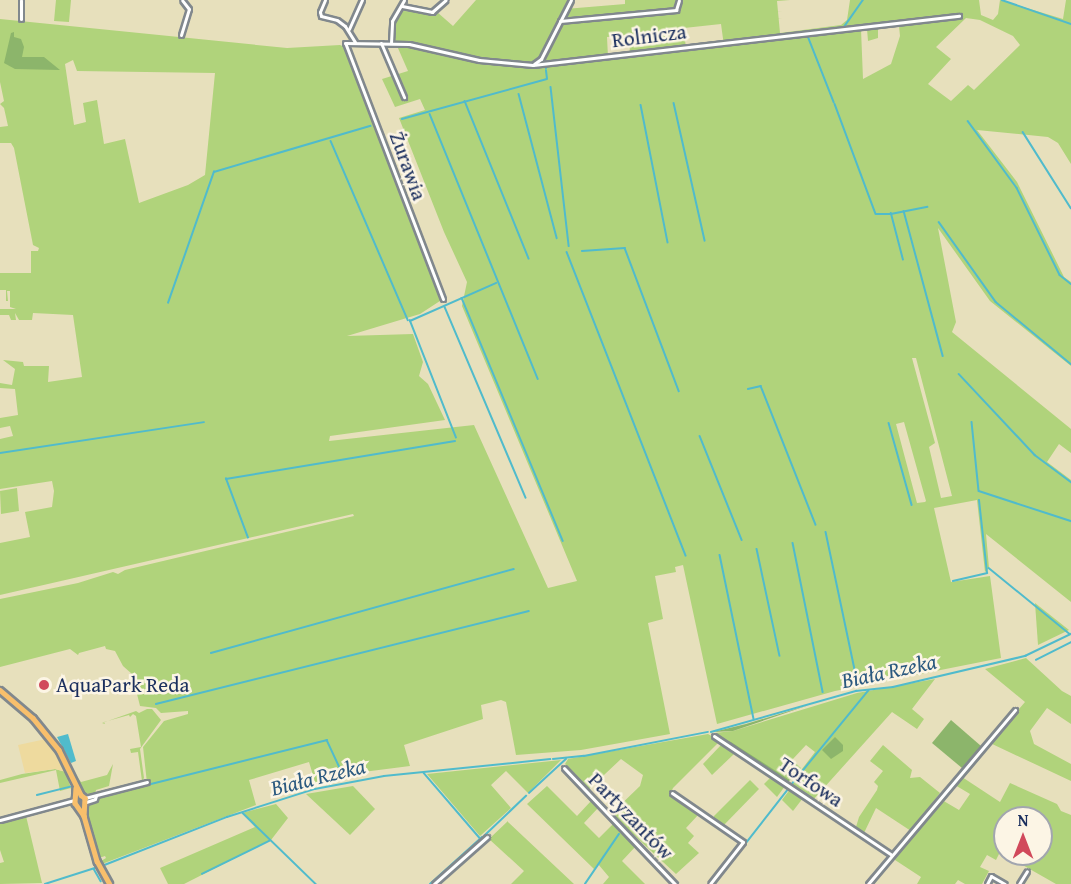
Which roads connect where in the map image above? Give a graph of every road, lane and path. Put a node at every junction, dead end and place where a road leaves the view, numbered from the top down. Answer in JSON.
{"nodes":[{"id":1,"x":21,"y":0,"type":"edge"},
{"id":2,"x":182,"y":0,"type":"edge"},
{"id":3,"x":325,"y":0,"type":"edge"},
{"id":4,"x":362,"y":0,"type":"edge"},
{"id":5,"x":404,"y":0,"type":"edge"},
{"id":6,"x":446,"y":0,"type":"edge"},
{"id":7,"x":570,"y":0,"type":"edge"},
{"id":8,"x":678,"y":0,"type":"edge"},
{"id":9,"x":402,"y":6,"type":"junction"},
{"id":10,"x":959,"y":16,"type":"dead end"},
{"id":11,"x":21,"y":19,"type":"dead end"},
{"id":12,"x":560,"y":21,"type":"junction"},
{"id":13,"x":349,"y":29,"type":"junction"},
{"id":14,"x":181,"y":35,"type":"dead end"},
{"id":15,"x":355,"y":42,"type":"junction"},
{"id":16,"x":345,"y":43,"type":"joint"},
{"id":17,"x":381,"y":43,"type":"junction"},
{"id":18,"x":391,"y":43,"type":"junction"},
{"id":19,"x":532,"y":64,"type":"junction"},
{"id":20,"x":404,"y":97,"type":"dead end"},
{"id":21,"x":443,"y":300,"type":"dead end"},
{"id":22,"x":0,"y":690,"type":"edge"},
{"id":23,"x":1015,"y":710,"type":"dead end"},
{"id":24,"x":714,"y":736,"type":"dead end"},
{"id":25,"x":564,"y":768,"type":"dead end"},
{"id":26,"x":147,"y":782,"type":"dead end"},
{"id":27,"x":672,"y":793,"type":"dead end"},
{"id":28,"x":80,"y":801,"type":"junction"},
{"id":29,"x":0,"y":820,"type":"edge"},
{"id":30,"x":487,"y":837,"type":"dead end"},
{"id":31,"x":892,"y":855,"type":"junction"},
{"id":32,"x":1027,"y":871,"type":"dead end"},
{"id":33,"x":110,"y":884,"type":"edge"},
{"id":34,"x":434,"y":884,"type":"edge"},
{"id":35,"x":675,"y":884,"type":"edge"},
{"id":36,"x":710,"y":884,"type":"edge"},
{"id":37,"x":868,"y":884,"type":"edge"},
{"id":38,"x":987,"y":884,"type":"edge"},
{"id":39,"x":1005,"y":884,"type":"edge"},
{"id":40,"x":1019,"y":884,"type":"edge"}],
"edges":[{"from":1,"to":11,"type":"street"},
{"from":2,"to":14,"type":"street"},
{"from":3,"to":13,"type":"street"},
{"from":4,"to":13,"type":"street"},
{"from":5,"to":9,"type":"street"},
{"from":6,"to":9,"type":"street"},
{"from":7,"to":12,"type":"street"},
{"from":8,"to":12,"type":"street"},
{"from":9,"to":18,"type":"street"},
{"from":10,"to":19,"type":"street","name":"Rolnicza"},
{"from":12,"to":19,"type":"street"},
{"from":13,"to":15,"type":"street"},
{"from":15,"to":16,"type":"street","name":"Rolnicza"},
{"from":15,"to":17,"type":"street","name":"Rolnicza"},
{"from":16,"to":21,"type":"street","name":"Żurawia"},
{"from":17,"to":18,"type":"street","name":"Rolnicza"},
{"from":17,"to":20,"type":"street"},
{"from":18,"to":19,"type":"street","name":"Rolnicza"},
{"from":22,"to":28,"type":"main road"},
{"from":23,"to":31,"type":"street"},
{"from":24,"to":31,"type":"street","name":"Torfowa"},
{"from":25,"to":35,"type":"street","name":"Partyzantów"},
{"from":26,"to":28,"type":"street"},
{"from":27,"to":36,"type":"street"},
{"from":28,"to":29,"type":"street"},
{"from":28,"to":33,"type":"main road"},
{"from":30,"to":34,"type":"street"},
{"from":31,"to":37,"type":"street"},
{"from":32,"to":40,"type":"street"},
{"from":38,"to":39,"type":"street"}]}
